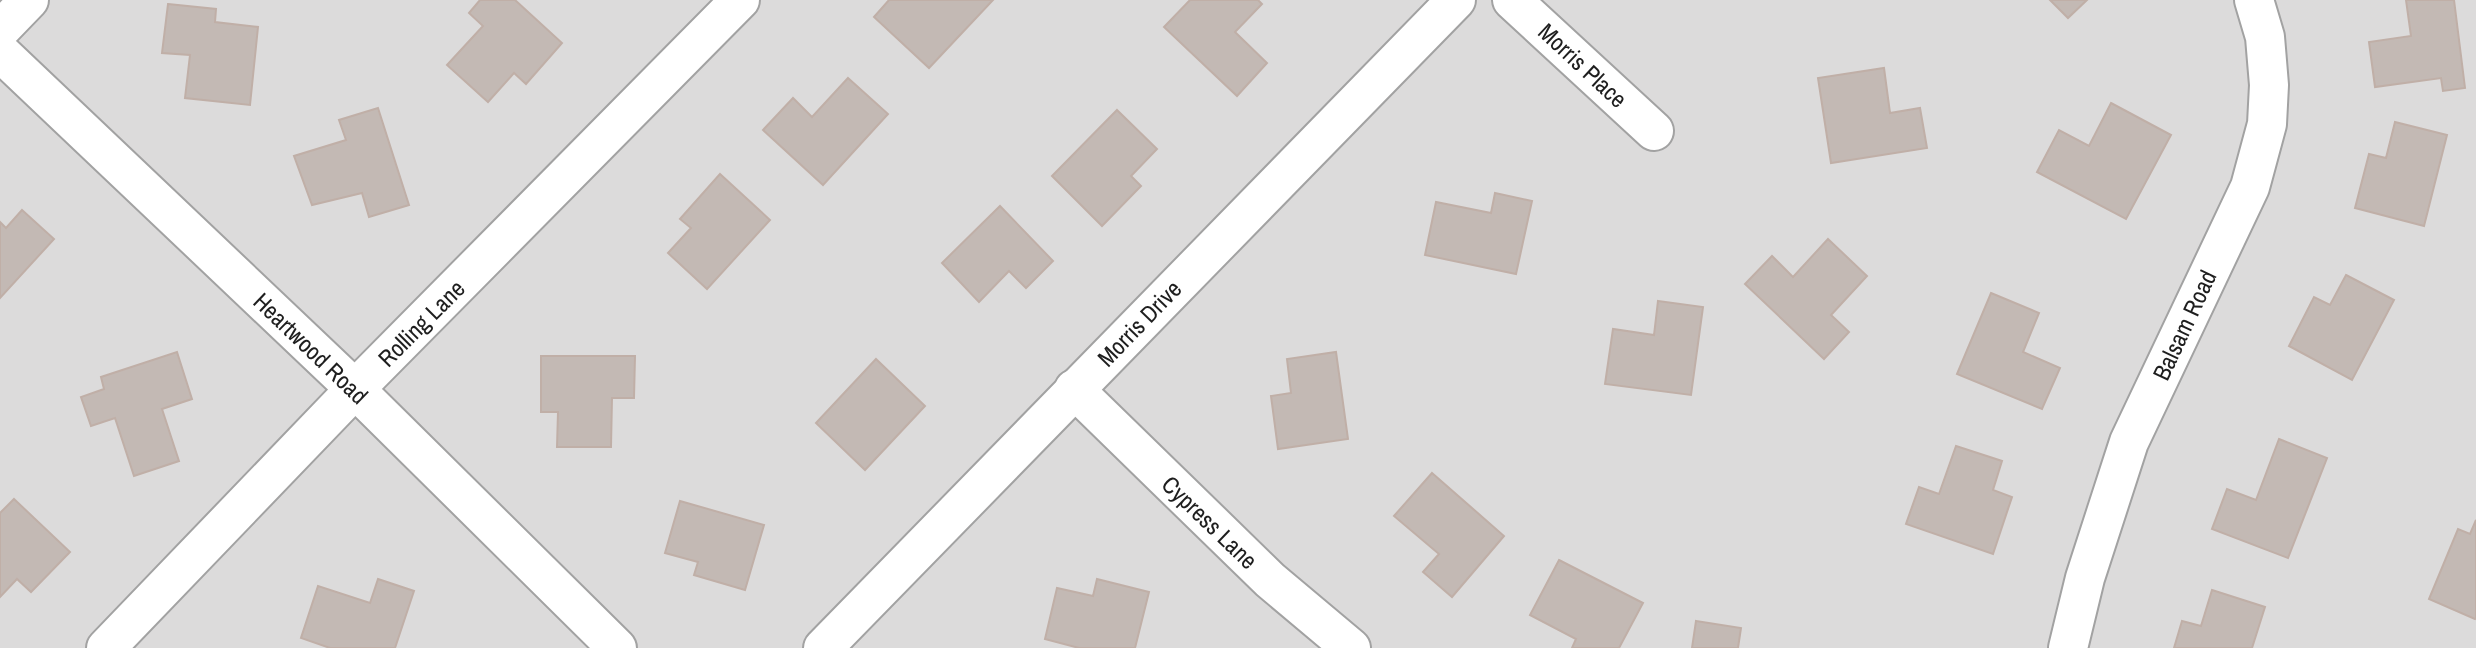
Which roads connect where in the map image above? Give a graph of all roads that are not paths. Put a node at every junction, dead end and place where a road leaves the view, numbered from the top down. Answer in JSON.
{"nodes":[{"id":1,"x":29,"y":0,"type":"edge"},
{"id":2,"x":740,"y":0,"type":"edge"},
{"id":3,"x":1456,"y":0,"type":"edge"},
{"id":4,"x":1512,"y":0,"type":"edge"},
{"id":5,"x":2254,"y":0,"type":"edge"},
{"id":6,"x":0,"y":30,"type":"edge"},
{"id":7,"x":0,"y":52,"type":"edge"},
{"id":8,"x":1654,"y":131,"type":"dead end"},
{"id":9,"x":1074,"y":389,"type":"junction"},
{"id":10,"x":355,"y":390,"type":"junction"},
{"id":11,"x":106,"y":648,"type":"edge"},
{"id":12,"x":617,"y":648,"type":"edge"},
{"id":13,"x":823,"y":648,"type":"edge"},
{"id":14,"x":1351,"y":648,"type":"edge"},
{"id":15,"x":2068,"y":648,"type":"edge"}],
"edges":[{"from":1,"to":6,"type":"street"},
{"from":2,"to":10,"type":"street","name":"Rolling Lane"},
{"from":3,"to":9,"type":"street","name":"Morris Drive"},
{"from":4,"to":8,"type":"street","name":"Morris Place"},
{"from":5,"to":15,"type":"street","name":"Balsam Road"},
{"from":7,"to":10,"type":"street","name":"Heartwood Road"},
{"from":9,"to":13,"type":"street","name":"Morris Drive"},
{"from":9,"to":14,"type":"street","name":"Cypress Lane"},
{"from":10,"to":11,"type":"street","name":"Rolling Lane"},
{"from":10,"to":12,"type":"street","name":"Heartwood Road"}]}
